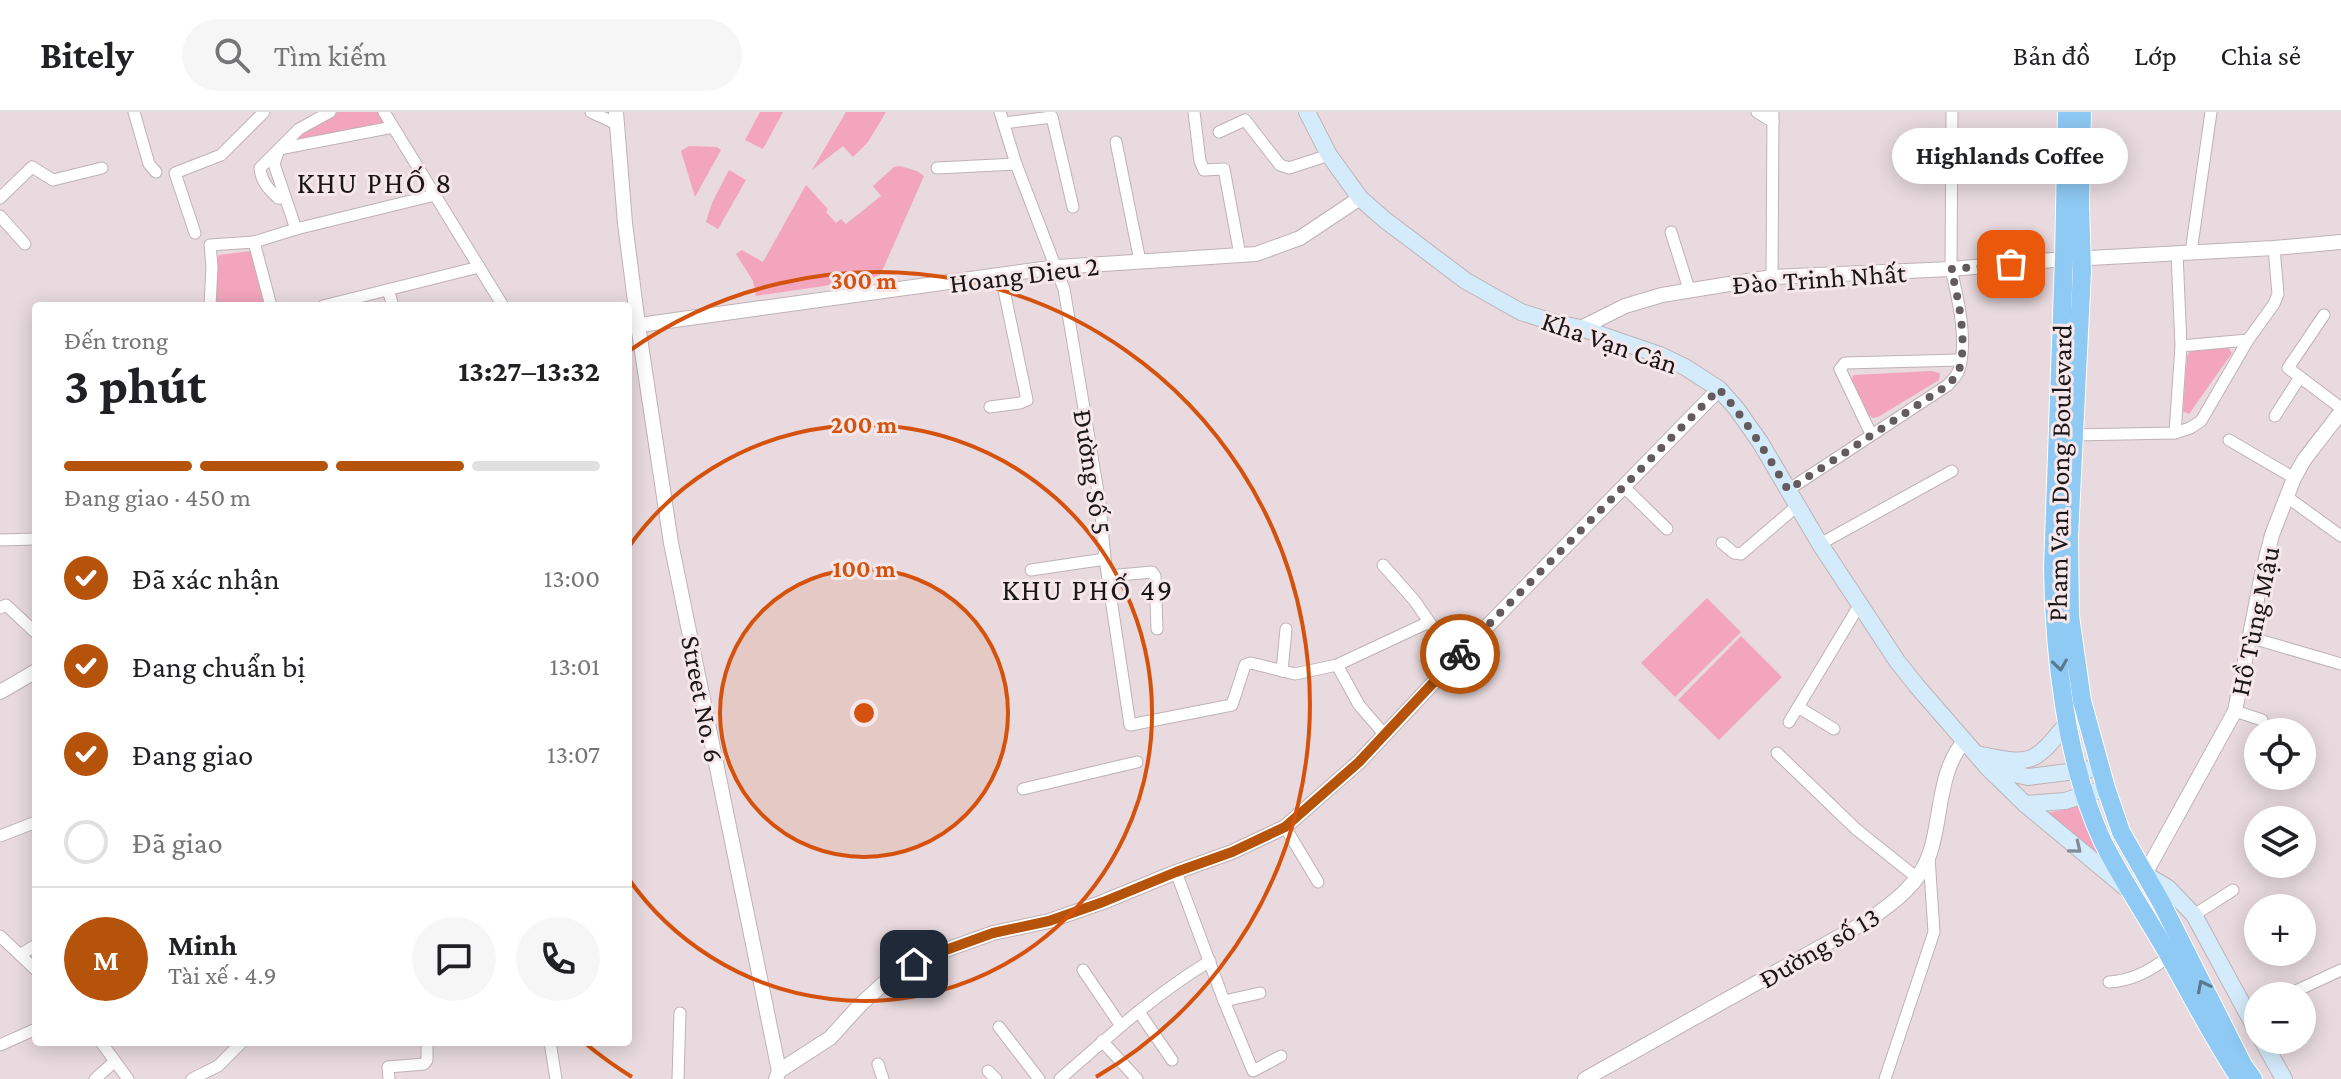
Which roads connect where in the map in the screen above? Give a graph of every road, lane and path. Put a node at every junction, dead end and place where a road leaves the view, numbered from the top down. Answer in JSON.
{"nodes":[{"id":1,"x":134,"y":112,"type":"edge"},
{"id":2,"x":264,"y":112,"type":"edge"},
{"id":3,"x":330,"y":112,"type":"edge"},
{"id":4,"x":384,"y":112,"type":"edge"},
{"id":5,"x":591,"y":112,"type":"edge"},
{"id":6,"x":1194,"y":112,"type":"edge"},
{"id":7,"x":1307,"y":112,"type":"edge"},
{"id":8,"x":1757,"y":112,"type":"edge"},
{"id":9,"x":1952,"y":112,"type":"edge"},
{"id":10,"x":2067,"y":112,"type":"edge"},
{"id":11,"x":2082,"y":112,"type":"edge"},
{"id":12,"x":2211,"y":112,"type":"edge"},
{"id":13,"x":1238,"y":116,"type":"edge"},
{"id":14,"x":1773,"y":117,"type":"edge"},
{"id":15,"x":617,"y":118,"type":"edge"},
{"id":16,"x":1002,"y":118,"type":"edge"},
{"id":17,"x":393,"y":127,"type":"junction"},
{"id":18,"x":1219,"y":132,"type":"dead end"},
{"id":19,"x":1116,"y":142,"type":"dead end"},
{"id":20,"x":279,"y":149,"type":"junction"},
{"id":21,"x":1329,"y":155,"type":"junction"},
{"id":22,"x":1016,"y":164,"type":"junction"},
{"id":23,"x":102,"y":168,"type":"dead end"},
{"id":24,"x":937,"y":168,"type":"dead end"},
{"id":25,"x":156,"y":172,"type":"dead end"},
{"id":26,"x":435,"y":195,"type":"junction"},
{"id":27,"x":0,"y":198,"type":"edge"},
{"id":28,"x":1360,"y":198,"type":"junction"},
{"id":29,"x":1073,"y":207,"type":"dead end"},
{"id":30,"x":0,"y":216,"type":"edge"},
{"id":31,"x":296,"y":229,"type":"junction"},
{"id":32,"x":1671,"y":232,"type":"dead end"},
{"id":33,"x":195,"y":233,"type":"dead end"},
{"id":34,"x":254,"y":242,"type":"junction"},
{"id":35,"x":2341,"y":242,"type":"edge"},
{"id":36,"x":25,"y":244,"type":"dead end"},
{"id":37,"x":2274,"y":248,"type":"junction"},
{"id":38,"x":2184,"y":253,"type":"junction"},
{"id":39,"x":1240,"y":255,"type":"junction"},
{"id":40,"x":2073,"y":259,"type":"junction"},
{"id":41,"x":1140,"y":261,"type":"junction"},
{"id":42,"x":479,"y":267,"type":"junction"},
{"id":43,"x":1057,"y":267,"type":"junction"},
{"id":44,"x":1951,"y":269,"type":"junction"},
{"id":45,"x":1001,"y":276,"type":"junction"},
{"id":46,"x":1772,"y":277,"type":"junction"},
{"id":47,"x":1689,"y":289,"type":"junction"},
{"id":48,"x":388,"y":290,"type":"junction"},
{"id":49,"x":210,"y":302,"type":"edge"},
{"id":50,"x":270,"y":302,"type":"edge"},
{"id":51,"x":339,"y":302,"type":"edge"},
{"id":52,"x":392,"y":302,"type":"edge"},
{"id":53,"x":501,"y":302,"type":"edge"},
{"id":54,"x":631,"y":302,"type":"edge"},
{"id":55,"x":2324,"y":315,"type":"dead end"},
{"id":56,"x":633,"y":326,"type":"edge"},
{"id":57,"x":1581,"y":328,"type":"junction"},
{"id":58,"x":2248,"y":340,"type":"junction"},
{"id":59,"x":2181,"y":346,"type":"junction"},
{"id":60,"x":1960,"y":360,"type":"junction"},
{"id":61,"x":2300,"y":377,"type":"junction"},
{"id":62,"x":1719,"y":389,"type":"junction"},
{"id":63,"x":990,"y":407,"type":"dead end"},
{"id":64,"x":2341,"y":410,"type":"edge"},
{"id":65,"x":2275,"y":416,"type":"dead end"},
{"id":66,"x":2175,"y":433,"type":"junction"},
{"id":67,"x":1871,"y":434,"type":"junction"},
{"id":68,"x":2073,"y":435,"type":"junction"},
{"id":69,"x":2229,"y":440,"type":"dead end"},
{"id":70,"x":1952,"y":471,"type":"dead end"},
{"id":71,"x":2294,"y":478,"type":"junction"},
{"id":72,"x":1624,"y":487,"type":"junction"},
{"id":73,"x":1788,"y":490,"type":"junction"},
{"id":74,"x":2287,"y":497,"type":"junction"},
{"id":75,"x":1798,"y":505,"type":"junction"},
{"id":76,"x":1667,"y":529,"type":"dead end"},
{"id":77,"x":2341,"y":536,"type":"edge"},
{"id":78,"x":32,"y":539,"type":"edge"},
{"id":79,"x":0,"y":540,"type":"edge"},
{"id":80,"x":1722,"y":543,"type":"dead end"},
{"id":81,"x":1820,"y":544,"type":"junction"},
{"id":82,"x":1105,"y":559,"type":"junction"},
{"id":83,"x":1383,"y":565,"type":"dead end"},
{"id":84,"x":1031,"y":570,"type":"dead end"},
{"id":85,"x":1108,"y":576,"type":"junction"},
{"id":86,"x":1860,"y":604,"type":"junction"},
{"id":87,"x":0,"y":608,"type":"edge"},
{"id":88,"x":1429,"y":622,"type":"junction"},
{"id":89,"x":32,"y":629,"type":"edge"},
{"id":90,"x":1157,"y":629,"type":"dead end"},
{"id":91,"x":1286,"y":629,"type":"dead end"},
{"id":92,"x":2249,"y":637,"type":"junction"},
{"id":93,"x":1455,"y":659,"type":"junction"},
{"id":94,"x":2341,"y":664,"type":"edge"},
{"id":95,"x":1337,"y":665,"type":"junction"},
{"id":96,"x":1282,"y":671,"type":"junction"},
{"id":97,"x":32,"y":673,"type":"edge"},
{"id":98,"x":0,"y":692,"type":"edge"},
{"id":99,"x":1798,"y":707,"type":"junction"},
{"id":100,"x":2235,"y":711,"type":"junction"},
{"id":101,"x":2256,"y":718,"type":"edge"},
{"id":102,"x":1789,"y":722,"type":"dead end"},
{"id":103,"x":2068,"y":722,"type":"junction"},
{"id":104,"x":1834,"y":729,"type":"dead end"},
{"id":105,"x":1384,"y":734,"type":"junction"},
{"id":106,"x":1965,"y":740,"type":"junction"},
{"id":107,"x":1777,"y":753,"type":"dead end"},
{"id":108,"x":1976,"y":754,"type":"junction"},
{"id":109,"x":1137,"y":762,"type":"dead end"},
{"id":110,"x":1988,"y":768,"type":"junction"},
{"id":111,"x":2100,"y":768,"type":"junction"},
{"id":112,"x":2078,"y":769,"type":"junction"},
{"id":113,"x":2106,"y":788,"type":"junction"},
{"id":114,"x":1023,"y":789,"type":"dead end"},
{"id":115,"x":2086,"y":796,"type":"junction"},
{"id":116,"x":2025,"y":804,"type":"junction"},
{"id":117,"x":32,"y":824,"type":"edge"},
{"id":118,"x":1285,"y":827,"type":"junction"},
{"id":119,"x":0,"y":836,"type":"edge"},
{"id":120,"x":1929,"y":856,"type":"junction"},
{"id":121,"x":1176,"y":872,"type":"junction"},
{"id":122,"x":2145,"y":874,"type":"junction"},
{"id":123,"x":1916,"y":877,"type":"junction"},
{"id":124,"x":1318,"y":882,"type":"dead end"},
{"id":125,"x":2128,"y":890,"type":"junction"},
{"id":126,"x":2233,"y":890,"type":"dead end"},
{"id":127,"x":2194,"y":915,"type":"junction"},
{"id":128,"x":0,"y":936,"type":"edge"},
{"id":129,"x":32,"y":948,"type":"edge"},
{"id":130,"x":20,"y":955,"type":"junction"},
{"id":131,"x":2169,"y":956,"type":"junction"},
{"id":132,"x":1210,"y":961,"type":"junction"},
{"id":133,"x":32,"y":966,"type":"edge"},
{"id":134,"x":1083,"y":970,"type":"dead end"},
{"id":135,"x":2341,"y":970,"type":"edge"},
{"id":136,"x":2109,"y":982,"type":"dead end"},
{"id":137,"x":2315,"y":982,"type":"edge"},
{"id":138,"x":1260,"y":993,"type":"dead end"},
{"id":139,"x":2244,"y":997,"type":"edge"},
{"id":140,"x":1224,"y":1001,"type":"junction"},
{"id":141,"x":1139,"y":1012,"type":"junction"},
{"id":142,"x":680,"y":1013,"type":"dead end"},
{"id":143,"x":1121,"y":1026,"type":"junction"},
{"id":144,"x":999,"y":1027,"type":"dead end"},
{"id":145,"x":32,"y":1031,"type":"edge"},
{"id":146,"x":1102,"y":1041,"type":"junction"},
{"id":147,"x":0,"y":1045,"type":"edge"},
{"id":148,"x":104,"y":1046,"type":"edge"},
{"id":149,"x":238,"y":1046,"type":"edge"},
{"id":150,"x":427,"y":1046,"type":"edge"},
{"id":151,"x":551,"y":1046,"type":"edge"},
{"id":152,"x":2270,"y":1054,"type":"edge"},
{"id":153,"x":1281,"y":1056,"type":"dead end"},
{"id":154,"x":1172,"y":1060,"type":"dead end"},
{"id":155,"x":114,"y":1062,"type":"junction"},
{"id":156,"x":878,"y":1064,"type":"dead end"},
{"id":157,"x":777,"y":1075,"type":"edge"},
{"id":158,"x":95,"y":1079,"type":"edge"},
{"id":159,"x":128,"y":1079,"type":"edge"},
{"id":160,"x":192,"y":1079,"type":"edge"},
{"id":161,"x":389,"y":1079,"type":"edge"},
{"id":162,"x":556,"y":1079,"type":"edge"},
{"id":163,"x":678,"y":1079,"type":"edge"},
{"id":164,"x":883,"y":1079,"type":"edge"},
{"id":165,"x":1039,"y":1079,"type":"edge"},
{"id":166,"x":1060,"y":1079,"type":"edge"},
{"id":167,"x":1137,"y":1079,"type":"edge"},
{"id":168,"x":1585,"y":1079,"type":"edge"},
{"id":169,"x":1885,"y":1079,"type":"edge"},
{"id":170,"x":2240,"y":1079,"type":"edge"},
{"id":171,"x":2253,"y":1079,"type":"edge"},
{"id":172,"x":2284,"y":1079,"type":"edge"}],
"edges":[{"from":1,"to":25,"type":"street"},
{"from":2,"to":33,"type":"street"},
{"from":3,"to":20,"type":"street"},
{"from":4,"to":17,"type":"street"},
{"from":5,"to":15,"type":"street"},
{"from":6,"to":39,"type":"street"},
{"from":7,"to":21,"type":"main road","name":"Kha Vạn Cân"},
{"from":8,"to":14,"type":"street"},
{"from":9,"to":44,"type":"street"},
{"from":10,"to":40,"type":"highway","name":"Pham Van Dong Boulevard"},
{"from":11,"to":40,"type":"highway","name":"Pham Van Dong Boulevard"},
{"from":12,"to":38,"type":"street"},
{"from":13,"to":18,"type":"street"},
{"from":13,"to":21,"type":"street"},
{"from":14,"to":46,"type":"street"},
{"from":15,"to":54,"type":"street","name":"Street No. 6"},
{"from":16,"to":22,"type":"street","name":"Đường Số 5"},
{"from":16,"to":29,"type":"street"},
{"from":17,"to":20,"type":"street"},
{"from":17,"to":26,"type":"street"},
{"from":19,"to":41,"type":"street"},
{"from":20,"to":31,"type":"street"},
{"from":21,"to":28,"type":"main road","name":"Kha Vạn Cân"},
{"from":22,"to":24,"type":"street"},
{"from":22,"to":43,"type":"street","name":"Đường Số 5"},
{"from":23,"to":27,"type":"street"},
{"from":26,"to":31,"type":"street"},
{"from":26,"to":42,"type":"street"},
{"from":28,"to":39,"type":"street","name":"Hoang Dieu 2"},
{"from":28,"to":57,"type":"main road","name":"Kha Vạn Cân"},
{"from":30,"to":36,"type":"street"},
{"from":31,"to":34,"type":"street"},
{"from":32,"to":47,"type":"street"},
{"from":34,"to":49,"type":"street"},
{"from":34,"to":50,"type":"street"},
{"from":35,"to":37,"type":"street","name":"Đào Trinh Nhất"},
{"from":37,"to":38,"type":"street","name":"Đào Trinh Nhất"},
{"from":37,"to":58,"type":"street"},
{"from":38,"to":40,"type":"street","name":"Đào Trinh Nhất"},
{"from":38,"to":59,"type":"street"},
{"from":39,"to":41,"type":"street","name":"Hoang Dieu 2"},
{"from":40,"to":44,"type":"street","name":"Đào Trinh Nhất"},
{"from":40,"to":68,"type":"highway","name":"Pham Van Dong Boulevard"},
{"from":40,"to":103,"type":"highway","name":"Pham Van Dong Boulevard","one_way":true},
{"from":41,"to":43,"type":"street","name":"Hoang Dieu 2"},
{"from":42,"to":48,"type":"street"},
{"from":42,"to":53,"type":"street"},
{"from":43,"to":45,"type":"street","name":"Hoang Dieu 2"},
{"from":43,"to":82,"type":"street","name":"Đường Số 5"},
{"from":44,"to":46,"type":"street","name":"Đào Trinh Nhất"},
{"from":44,"to":60,"type":"street"},
{"from":45,"to":56,"type":"street","name":"Hoang Dieu 2"},
{"from":45,"to":63,"type":"street"},
{"from":46,"to":47,"type":"street","name":"Đào Trinh Nhất"},
{"from":47,"to":57,"type":"street","name":"Đào Trinh Nhất"},
{"from":48,"to":51,"type":"street"},
{"from":48,"to":52,"type":"street"},
{"from":55,"to":61,"type":"street"},
{"from":56,"to":157,"type":"street","name":"Street No. 6"},
{"from":57,"to":62,"type":"main road","name":"Kha Vạn Cân"},
{"from":58,"to":59,"type":"street"},
{"from":58,"to":66,"type":"street"},
{"from":59,"to":66,"type":"street"},
{"from":60,"to":67,"type":"street"},
{"from":60,"to":67,"type":"street"},
{"from":61,"to":64,"type":"street"},
{"from":61,"to":65,"type":"street"},
{"from":62,"to":72,"type":"street"},
{"from":62,"to":73,"type":"main road","name":"Kha Vạn Cân"},
{"from":64,"to":71,"type":"street","name":"Hồ Tùng Mậu"},
{"from":66,"to":68,"type":"street"},
{"from":67,"to":73,"type":"street"},
{"from":68,"to":111,"type":"highway","name":"Pham Van Dong Boulevard"},
{"from":69,"to":71,"type":"street"},
{"from":70,"to":81,"type":"street"},
{"from":71,"to":74,"type":"street","name":"Hồ Tùng Mậu"},
{"from":72,"to":76,"type":"street"},
{"from":72,"to":93,"type":"street"},
{"from":73,"to":75,"type":"main road","name":"Kha Vạn Cân"},
{"from":74,"to":77,"type":"street"},
{"from":74,"to":92,"type":"street","name":"Hồ Tùng Mậu"},
{"from":75,"to":80,"type":"street"},
{"from":75,"to":81,"type":"main road","name":"Kha Vạn Cân"},
{"from":78,"to":79,"type":"street"},
{"from":81,"to":86,"type":"main road","name":"Kha Vạn Cân"},
{"from":82,"to":84,"type":"street"},
{"from":82,"to":85,"type":"street","name":"Đường Số 5"},
{"from":83,"to":88,"type":"street"},
{"from":85,"to":90,"type":"street"},
{"from":85,"to":96,"type":"street","name":"Đường Số 5"},
{"from":86,"to":99,"type":"street"},
{"from":86,"to":106,"type":"main road","name":"Kha Vạn Cân"},
{"from":87,"to":89,"type":"street"},
{"from":88,"to":93,"type":"street"},
{"from":88,"to":95,"type":"street"},
{"from":91,"to":96,"type":"street"},
{"from":92,"to":94,"type":"street"},
{"from":92,"to":100,"type":"street","name":"Hồ Tùng Mậu"},
{"from":93,"to":105,"type":"street"},
{"from":95,"to":96,"type":"street"},
{"from":95,"to":105,"type":"street"},
{"from":97,"to":98,"type":"street"},
{"from":99,"to":102,"type":"street"},
{"from":99,"to":104,"type":"street"},
{"from":100,"to":101,"type":"street"},
{"from":100,"to":122,"type":"street","name":"Hồ Tùng Mậu"},
{"from":103,"to":108,"type":"main road"},
{"from":103,"to":112,"type":"highway","name":"Pham Van Dong Boulevard"},
{"from":105,"to":118,"type":"street"},
{"from":106,"to":108,"type":"main road","name":"Kha Vạn Cân"},
{"from":106,"to":120,"type":"street","name":"Đường số 13"},
{"from":107,"to":123,"type":"street"},
{"from":108,"to":110,"type":"main road","name":"Kha Vạn Cân"},
{"from":109,"to":114,"type":"street"},
{"from":110,"to":112,"type":"main road"},
{"from":110,"to":116,"type":"main road","name":"Kha Vạn Cân"},
{"from":111,"to":112,"type":"main road"},
{"from":111,"to":113,"type":"highway","name":"Pham Van Dong Boulevard"},
{"from":112,"to":115,"type":"highway","name":"Pham Van Dong Boulevard"},
{"from":113,"to":115,"type":"main road"},
{"from":113,"to":122,"type":"highway","name":"Pham Van Dong Boulevard"},
{"from":115,"to":116,"type":"main road"},
{"from":115,"to":125,"type":"highway","name":"Pham Van Dong Boulevard"},
{"from":116,"to":125,"type":"main road","name":"Kha Vạn Cân","one_way":true},
{"from":117,"to":119,"type":"street"},
{"from":118,"to":121,"type":"street"},
{"from":118,"to":124,"type":"street"},
{"from":120,"to":123,"type":"street","name":"Đường số 13"},
{"from":120,"to":169,"type":"street"},
{"from":121,"to":132,"type":"street"},
{"from":121,"to":157,"type":"street"},
{"from":122,"to":127,"type":"main road"},
{"from":171,"to":122,"type":"highway","name":"Pham Van Dong Boulevard","one_way":true},
{"from":123,"to":168,"type":"street","name":"Đường số 13"},
{"from":125,"to":131,"type":"highway","name":"Pham Van Dong Boulevard"},
{"from":126,"to":127,"type":"street"},
{"from":127,"to":139,"type":"main road"},
{"from":128,"to":130,"type":"street"},
{"from":129,"to":130,"type":"street"},
{"from":130,"to":133,"type":"street"},
{"from":131,"to":136,"type":"street"},
{"from":131,"to":170,"type":"highway","name":"Pham Van Dong Boulevard"},
{"from":132,"to":140,"type":"street"},
{"from":132,"to":141,"type":"street"},
{"from":134,"to":143,"type":"street"},
{"from":135,"to":137,"type":"street"},
{"from":138,"to":140,"type":"street"},
{"from":140,"to":153,"type":"street"},
{"from":141,"to":143,"type":"street"},
{"from":141,"to":154,"type":"street"},
{"from":142,"to":163,"type":"street"},
{"from":143,"to":146,"type":"street"},
{"from":144,"to":165,"type":"street"},
{"from":145,"to":147,"type":"street"},
{"from":146,"to":166,"type":"street"},
{"from":146,"to":167,"type":"street"},
{"from":148,"to":155,"type":"street"},
{"from":149,"to":160,"type":"street"},
{"from":150,"to":161,"type":"street"},
{"from":151,"to":162,"type":"street"},
{"from":152,"to":172,"type":"main road"},
{"from":155,"to":158,"type":"street"},
{"from":155,"to":159,"type":"street"},
{"from":156,"to":164,"type":"street"}]}
